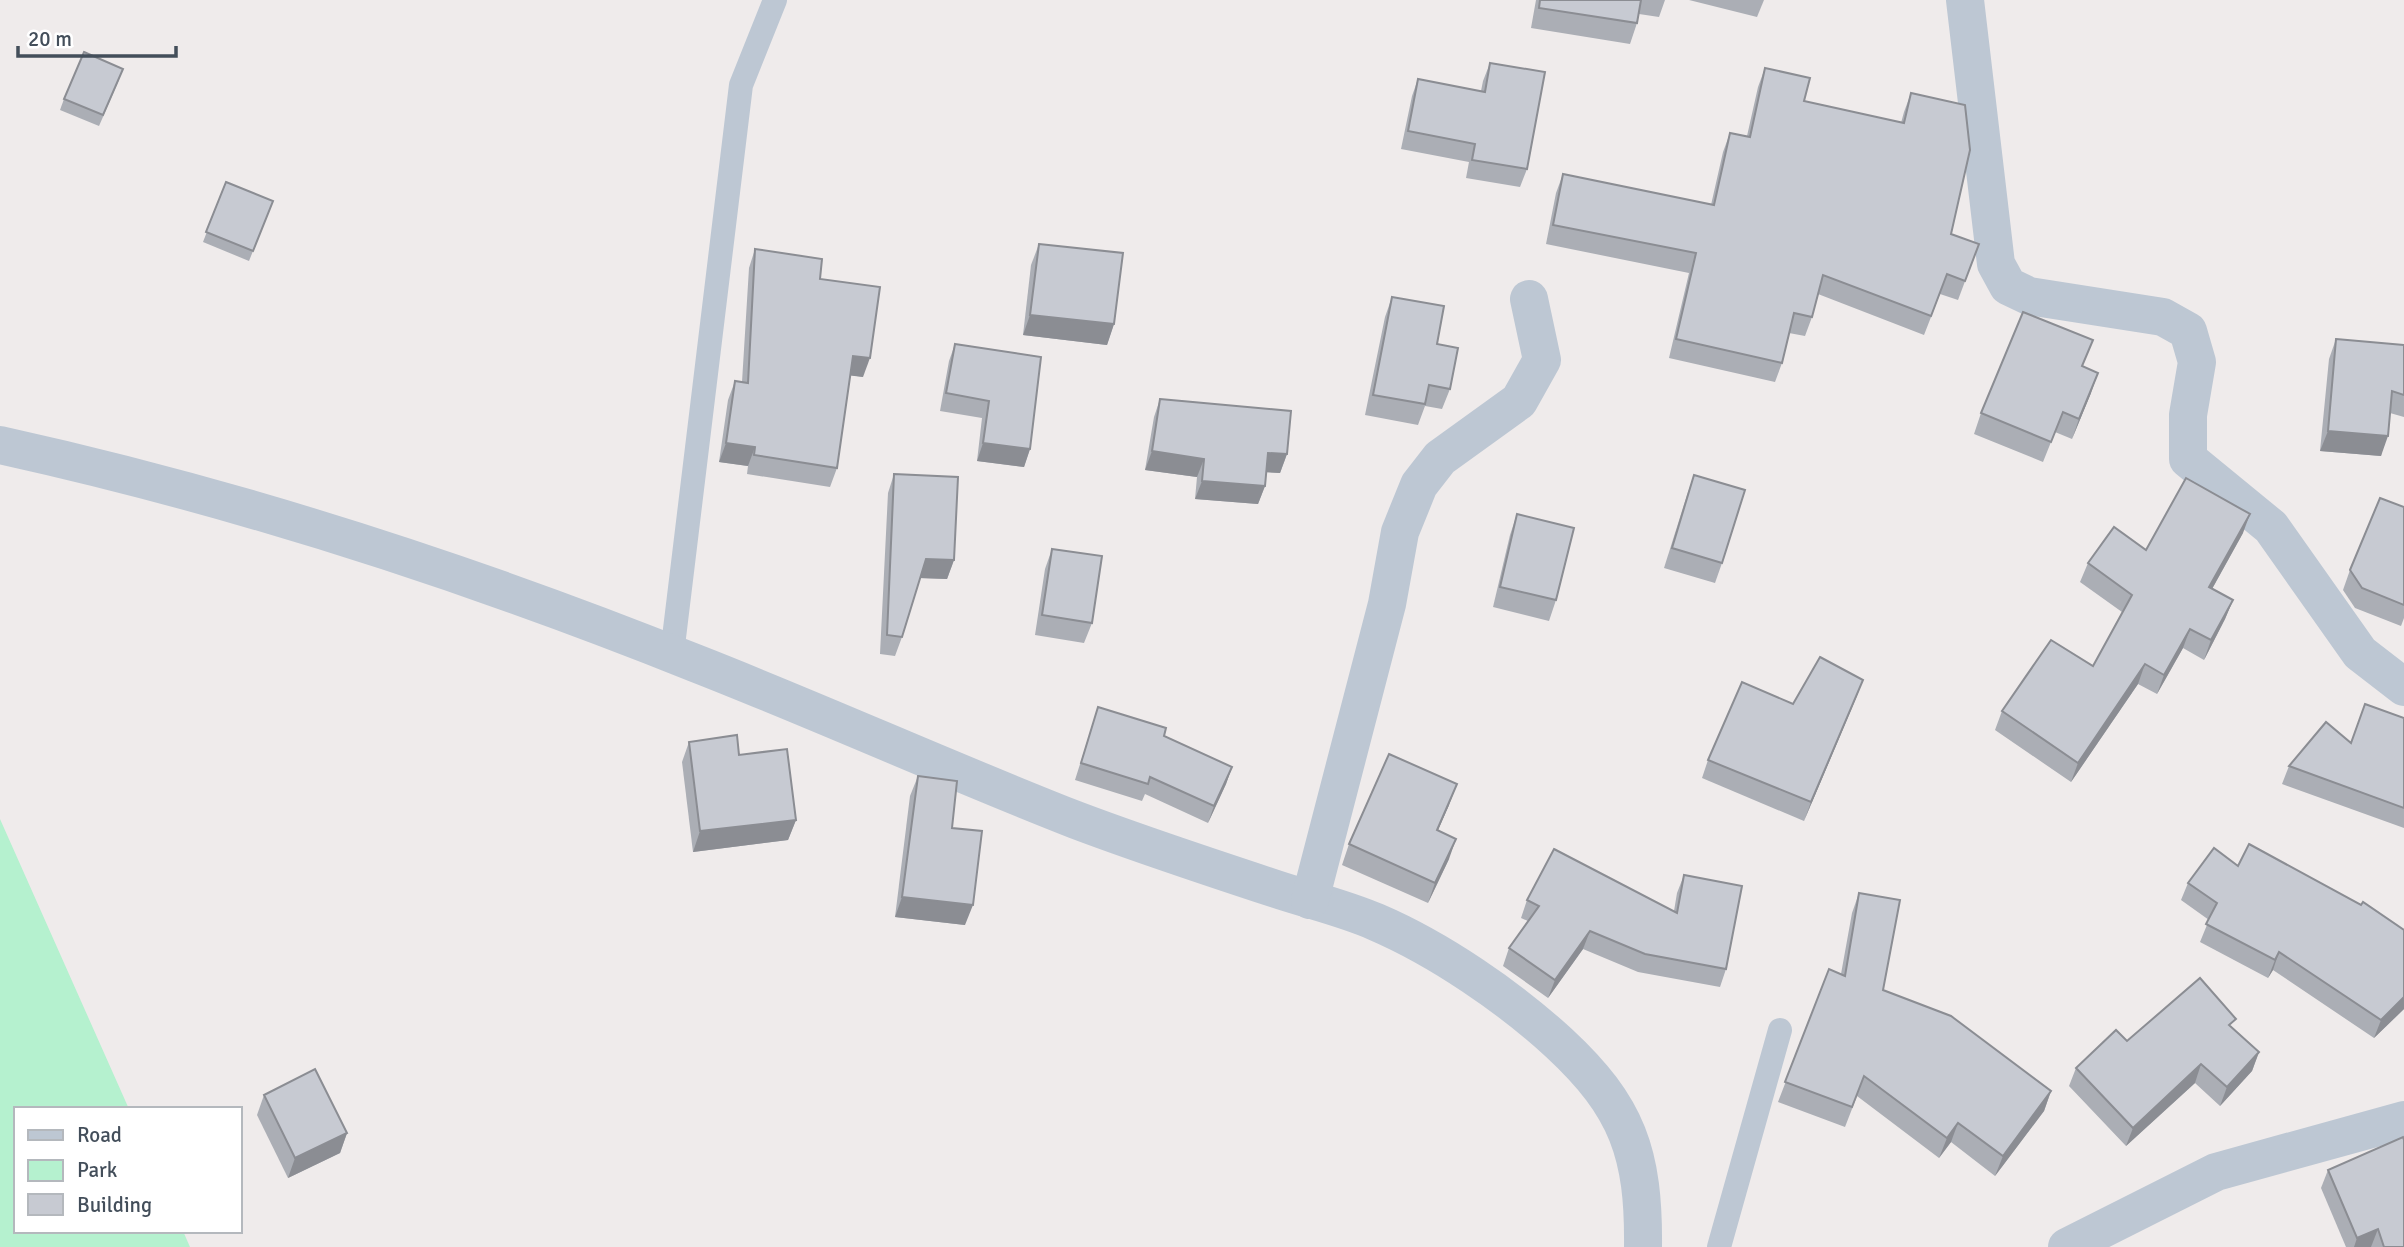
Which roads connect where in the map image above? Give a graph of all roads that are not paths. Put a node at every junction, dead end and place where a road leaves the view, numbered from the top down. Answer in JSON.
{"nodes":[{"id":1,"x":775,"y":0,"type":"edge"},
{"id":2,"x":1965,"y":0,"type":"edge"},
{"id":3,"x":1529,"y":299,"type":"dead end"},
{"id":4,"x":0,"y":445,"type":"edge"},
{"id":5,"x":672,"y":654,"type":"junction"},
{"id":6,"x":2404,"y":687,"type":"edge"},
{"id":7,"x":1310,"y":900,"type":"junction"},
{"id":8,"x":1780,"y":1030,"type":"dead end"},
{"id":9,"x":2404,"y":1120,"type":"edge"},
{"id":10,"x":1643,"y":1247,"type":"edge"},
{"id":11,"x":1719,"y":1247,"type":"edge"},
{"id":12,"x":2067,"y":1247,"type":"edge"}],
"edges":[{"from":1,"to":5,"type":"lane"},
{"from":2,"to":6,"type":"street"},
{"from":3,"to":7,"type":"street"},
{"from":4,"to":5,"type":"street"},
{"from":5,"to":7,"type":"street"},
{"from":7,"to":10,"type":"street"},
{"from":8,"to":11,"type":"lane"},
{"from":9,"to":12,"type":"street"}]}
